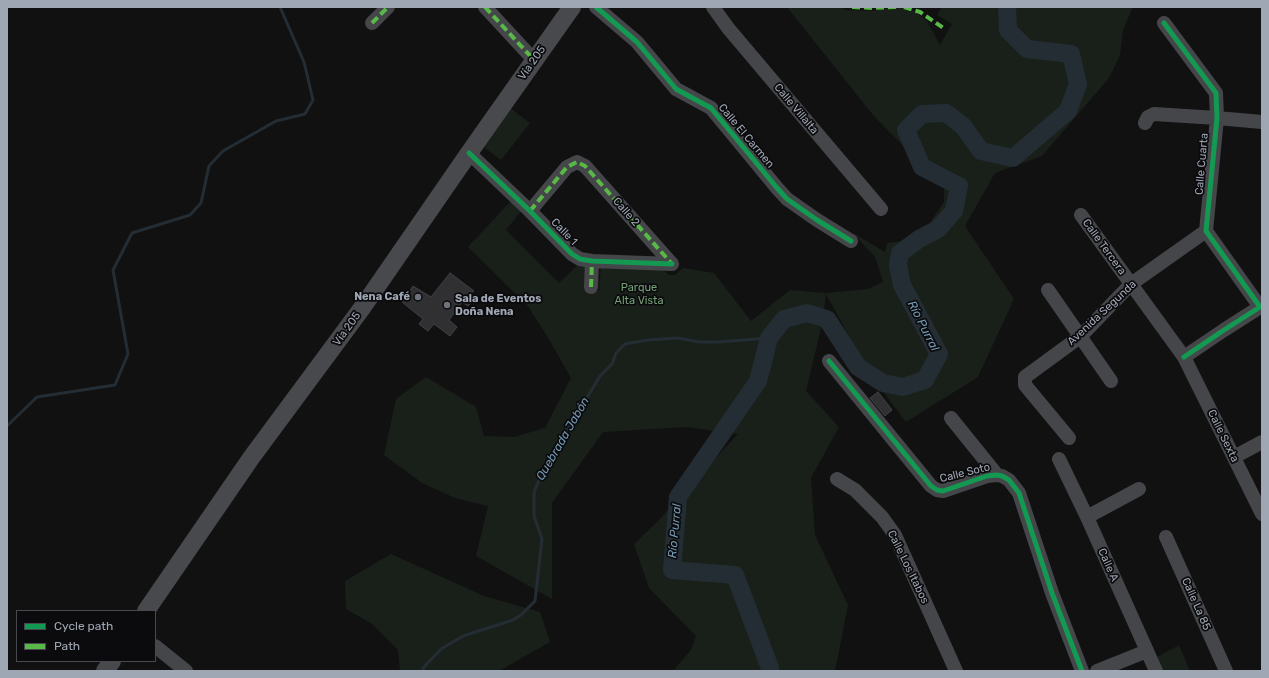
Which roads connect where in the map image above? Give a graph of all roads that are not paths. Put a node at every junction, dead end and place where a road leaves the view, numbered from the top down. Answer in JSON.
{"nodes":[{"id":1,"x":388,"y":7,"type":"edge"},
{"id":2,"x":485,"y":7,"type":"edge"},
{"id":3,"x":572,"y":7,"type":"edge"},
{"id":4,"x":596,"y":7,"type":"edge"},
{"id":5,"x":713,"y":7,"type":"edge"},
{"id":6,"x":372,"y":23,"type":"dead end"},
{"id":7,"x":1164,"y":23,"type":"dead end"},
{"id":8,"x":534,"y":60,"type":"junction"},
{"id":9,"x":1216,"y":118,"type":"junction"},
{"id":10,"x":1262,"y":122,"type":"edge"},
{"id":11,"x":1145,"y":123,"type":"dead end"},
{"id":12,"x":469,"y":153,"type":"junction"},
{"id":13,"x":881,"y":209,"type":"dead end"},
{"id":14,"x":530,"y":211,"type":"junction"},
{"id":15,"x":1081,"y":215,"type":"dead end"},
{"id":16,"x":1206,"y":231,"type":"junction"},
{"id":17,"x":851,"y":241,"type":"dead end"},
{"id":18,"x":592,"y":261,"type":"junction"},
{"id":19,"x":672,"y":264,"type":"joint"},
{"id":20,"x":1131,"y":284,"type":"junction"},
{"id":21,"x":591,"y":287,"type":"dead end"},
{"id":22,"x":1048,"y":290,"type":"dead end"},
{"id":23,"x":1081,"y":336,"type":"junction"},
{"id":24,"x":1184,"y":358,"type":"junction"},
{"id":25,"x":829,"y":361,"type":"dead end"},
{"id":26,"x":1112,"y":381,"type":"dead end"},
{"id":27,"x":951,"y":418,"type":"dead end"},
{"id":28,"x":1069,"y":438,"type":"dead end"},
{"id":29,"x":1262,"y":442,"type":"edge"},
{"id":30,"x":1234,"y":457,"type":"junction"},
{"id":31,"x":1059,"y":459,"type":"dead end"},
{"id":32,"x":997,"y":475,"type":"junction"},
{"id":33,"x":837,"y":479,"type":"dead end"},
{"id":34,"x":1139,"y":488,"type":"dead end"},
{"id":35,"x":1262,"y":514,"type":"edge"},
{"id":36,"x":1087,"y":517,"type":"junction"},
{"id":37,"x":1166,"y":537,"type":"dead end"},
{"id":38,"x":147,"y":610,"type":"edge"},
{"id":39,"x":156,"y":647,"type":"edge"},
{"id":40,"x":1147,"y":651,"type":"junction"},
{"id":41,"x":111,"y":662,"type":"edge"},
{"id":42,"x":105,"y":671,"type":"edge"},
{"id":43,"x":186,"y":671,"type":"edge"},
{"id":44,"x":956,"y":671,"type":"edge"},
{"id":45,"x":1082,"y":671,"type":"edge"},
{"id":46,"x":1097,"y":671,"type":"edge"},
{"id":47,"x":1156,"y":671,"type":"edge"},
{"id":48,"x":1226,"y":671,"type":"edge"}],
"edges":[{"from":1,"to":6,"type":"street"},
{"from":2,"to":8,"type":"street"},
{"from":3,"to":8,"type":"main road","name":"Vía 205"},
{"from":4,"to":17,"type":"street","name":"Calle El Carmen"},
{"from":5,"to":13,"type":"street","name":"Calle Villalta"},
{"from":7,"to":9,"type":"street","name":"Calle Cuarta"},
{"from":8,"to":12,"type":"main road","name":"Vía 205"},
{"from":9,"to":10,"type":"street"},
{"from":9,"to":11,"type":"street"},
{"from":9,"to":16,"type":"street","name":"Calle Cuarta"},
{"from":12,"to":14,"type":"street","name":"Calle 1"},
{"from":12,"to":38,"type":"main road","name":"Vía 205"},
{"from":14,"to":18,"type":"street","name":"Calle 1"},
{"from":14,"to":19,"type":"street","name":"Calle 2"},
{"from":15,"to":20,"type":"street","name":"Calle Tercera"},
{"from":16,"to":20,"type":"street","name":"Avenida Segunda"},
{"from":16,"to":24,"type":"street"},
{"from":18,"to":19,"type":"street","name":"Calle 1"},
{"from":18,"to":21,"type":"street"},
{"from":20,"to":23,"type":"street","name":"Avenida Segunda"},
{"from":20,"to":24,"type":"street","name":"Calle Tercera"},
{"from":22,"to":23,"type":"street"},
{"from":23,"to":26,"type":"street"},
{"from":23,"to":28,"type":"street","name":"Avenida Segunda"},
{"from":24,"to":30,"type":"street","name":"Calle Sexta"},
{"from":25,"to":32,"type":"street","name":"Calle Soto"},
{"from":27,"to":32,"type":"street"},
{"from":29,"to":30,"type":"street"},
{"from":30,"to":35,"type":"street","name":"Calle Sexta"},
{"from":31,"to":36,"type":"street","name":"Calle A"},
{"from":32,"to":45,"type":"street","name":"Calle Soto"},
{"from":33,"to":44,"type":"street","name":"Calle Los Itabos"},
{"from":34,"to":36,"type":"street"},
{"from":36,"to":40,"type":"street","name":"Calle A"},
{"from":37,"to":48,"type":"street","name":"Calle La 85"},
{"from":39,"to":43,"type":"street"},
{"from":40,"to":46,"type":"street"},
{"from":40,"to":47,"type":"street","name":"Calle A"},
{"from":41,"to":42,"type":"main road"}]}
